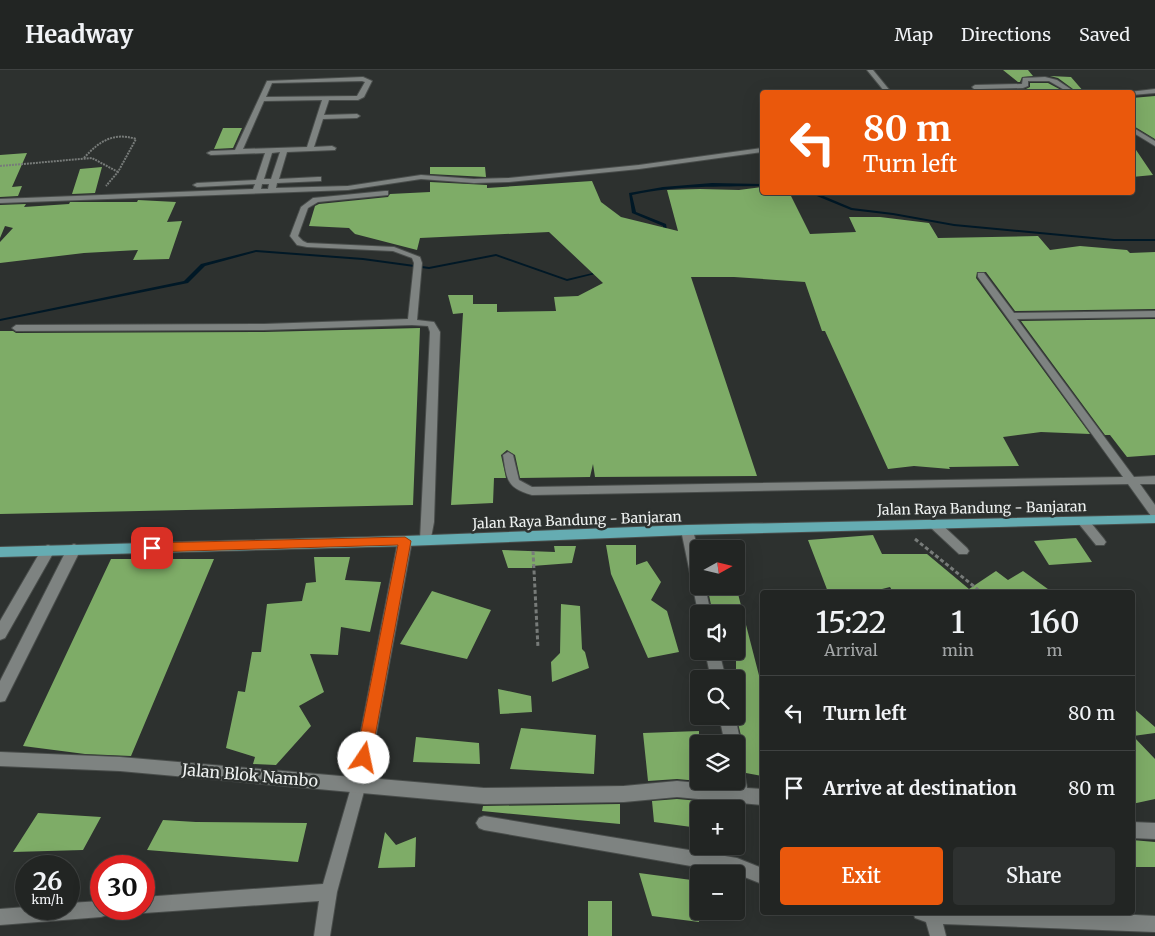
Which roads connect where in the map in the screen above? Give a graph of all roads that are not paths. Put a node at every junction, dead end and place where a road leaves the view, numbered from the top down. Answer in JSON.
{"nodes":[{"id":1,"x":870,"y":70,"type":"edge"},
{"id":2,"x":1032,"y":70,"type":"edge"},
{"id":3,"x":1041,"y":79,"type":"junction"},
{"id":4,"x":886,"y":90,"type":"edge"},
{"id":5,"x":978,"y":90,"type":"edge"},
{"id":6,"x":1069,"y":90,"type":"edge"},
{"id":7,"x":1155,"y":91,"type":"edge"},
{"id":8,"x":1135,"y":93,"type":"edge"},
{"id":9,"x":326,"y":99,"type":"junction"},
{"id":10,"x":262,"y":100,"type":"junction"},
{"id":11,"x":357,"y":116,"type":"dead end"},
{"id":12,"x":320,"y":117,"type":"junction"},
{"id":13,"x":1135,"y":131,"type":"edge"},
{"id":14,"x":1155,"y":144,"type":"edge"},
{"id":15,"x":332,"y":148,"type":"dead end"},
{"id":16,"x":310,"y":149,"type":"junction"},
{"id":17,"x":269,"y":150,"type":"junction"},
{"id":18,"x":284,"y":150,"type":"junction"},
{"id":19,"x":760,"y":150,"type":"edge"},
{"id":20,"x":238,"y":152,"type":"junction"},
{"id":21,"x":211,"y":153,"type":"dead end"},
{"id":22,"x":318,"y":179,"type":"dead end"},
{"id":23,"x":274,"y":181,"type":"junction"},
{"id":24,"x":259,"y":182,"type":"junction"},
{"id":25,"x":197,"y":185,"type":"dead end"},
{"id":26,"x":256,"y":191,"type":"junction"},
{"id":27,"x":271,"y":191,"type":"junction"},
{"id":28,"x":385,"y":193,"type":"dead end"},
{"id":29,"x":0,"y":201,"type":"edge"},
{"id":30,"x":981,"y":275,"type":"dead end"},
{"id":31,"x":1155,"y":314,"type":"edge"},
{"id":32,"x":1011,"y":316,"type":"junction"},
{"id":33,"x":412,"y":322,"type":"junction"},
{"id":34,"x":16,"y":328,"type":"dead end"},
{"id":35,"x":508,"y":454,"type":"dead end"},
{"id":36,"x":1132,"y":480,"type":"junction"},
{"id":37,"x":1155,"y":480,"type":"edge"},
{"id":38,"x":1155,"y":513,"type":"edge"},
{"id":39,"x":1155,"y":519,"type":"edge"},
{"id":40,"x":1083,"y":521,"type":"junction"},
{"id":41,"x":934,"y":524,"type":"junction"},
{"id":42,"x":687,"y":530,"type":"junction"},
{"id":43,"x":1096,"y":538,"type":"dead end"},
{"id":44,"x":426,"y":540,"type":"junction"},
{"id":45,"x":405,"y":541,"type":"junction"},
{"id":46,"x":48,"y":550,"type":"junction"},
{"id":47,"x":74,"y":550,"type":"junction"},
{"id":48,"x":963,"y":551,"type":"dead end"},
{"id":49,"x":0,"y":552,"type":"edge"},
{"id":50,"x":702,"y":605,"type":"edge"},
{"id":51,"x":0,"y":634,"type":"edge"},
{"id":52,"x":0,"y":696,"type":"edge"},
{"id":53,"x":0,"y":759,"type":"edge"},
{"id":54,"x":359,"y":784,"type":"junction"},
{"id":55,"x":739,"y":790,"type":"edge"},
{"id":56,"x":740,"y":794,"type":"junction"},
{"id":57,"x":760,"y":797,"type":"edge"},
{"id":58,"x":484,"y":823,"type":"dead end"},
{"id":59,"x":1135,"y":830,"type":"edge"},
{"id":60,"x":1155,"y":832,"type":"edge"},
{"id":61,"x":760,"y":875,"type":"edge"},
{"id":62,"x":330,"y":892,"type":"junction"},
{"id":63,"x":155,"y":904,"type":"edge"},
{"id":64,"x":90,"y":909,"type":"edge"},
{"id":65,"x":928,"y":915,"type":"edge"},
{"id":66,"x":950,"y":915,"type":"edge"},
{"id":67,"x":0,"y":917,"type":"edge"},
{"id":68,"x":1155,"y":924,"type":"edge"},
{"id":69,"x":322,"y":936,"type":"edge"},
{"id":70,"x":938,"y":936,"type":"edge"}],
"edges":[{"from":1,"to":4,"type":"street"},
{"from":2,"to":3,"type":"street"},
{"from":3,"to":5,"type":"street"},
{"from":3,"to":6,"type":"street"},
{"from":7,"to":8,"type":"street"},
{"from":9,"to":10,"type":"street"},
{"from":9,"to":10,"type":"street"},
{"from":9,"to":12,"type":"street"},
{"from":10,"to":20,"type":"street"},
{"from":11,"to":12,"type":"street"},
{"from":12,"to":16,"type":"street"},
{"from":13,"to":14,"type":"street"},
{"from":15,"to":16,"type":"street"},
{"from":16,"to":18,"type":"street"},
{"from":17,"to":18,"type":"street"},
{"from":17,"to":20,"type":"street"},
{"from":17,"to":24,"type":"street"},
{"from":18,"to":23,"type":"street"},
{"from":19,"to":27,"type":"street"},
{"from":20,"to":21,"type":"street"},
{"from":22,"to":23,"type":"street"},
{"from":23,"to":24,"type":"street"},
{"from":23,"to":27,"type":"street"},
{"from":24,"to":25,"type":"street"},
{"from":24,"to":26,"type":"street"},
{"from":26,"to":27,"type":"street"},
{"from":26,"to":29,"type":"street"},
{"from":28,"to":33,"type":"lane"},
{"from":30,"to":32,"type":"lane"},
{"from":31,"to":32,"type":"lane"},
{"from":32,"to":36,"type":"lane"},
{"from":33,"to":34,"type":"lane"},
{"from":33,"to":44,"type":"lane"},
{"from":35,"to":36,"type":"lane"},
{"from":36,"to":37,"type":"lane"},
{"from":36,"to":38,"type":"lane"},
{"from":39,"to":40,"type":"main road","name":"Jalan Raya Bandung - Banjaran"},
{"from":40,"to":41,"type":"main road","name":"Jalan Raya Bandung - Banjaran"},
{"from":40,"to":43,"type":"lane"},
{"from":41,"to":42,"type":"main road","name":"Jalan Raya Bandung - Banjaran"},
{"from":41,"to":48,"type":"lane"},
{"from":42,"to":44,"type":"main road","name":"Jalan Raya Bandung - Banjaran"},
{"from":42,"to":50,"type":"street"},
{"from":44,"to":45,"type":"main road","name":"Jalan Raya Bandung - Banjaran"},
{"from":45,"to":47,"type":"main road","name":"Jalan Raya Bandung - Banjaran"},
{"from":45,"to":54,"type":"street"},
{"from":46,"to":47,"type":"main road","name":"Jalan Raya Bandung - Banjaran"},
{"from":46,"to":49,"type":"main road","name":"Jalan Raya Bandung - Banjaran"},
{"from":46,"to":51,"type":"street"},
{"from":47,"to":52,"type":"street"},
{"from":53,"to":54,"type":"street","name":"Jalan Blok Nambo"},
{"from":54,"to":56,"type":"street","name":"Jalan Blok Nambo"},
{"from":54,"to":62,"type":"lane"},
{"from":55,"to":56,"type":"street"},
{"from":56,"to":57,"type":"street","name":"Jalan Blok Nambo"},
{"from":58,"to":61,"type":"lane"},
{"from":59,"to":60,"type":"street"},
{"from":62,"to":63,"type":"lane"},
{"from":62,"to":69,"type":"lane"},
{"from":64,"to":67,"type":"lane"},
{"from":65,"to":70,"type":"lane"},
{"from":66,"to":68,"type":"lane"}]}
